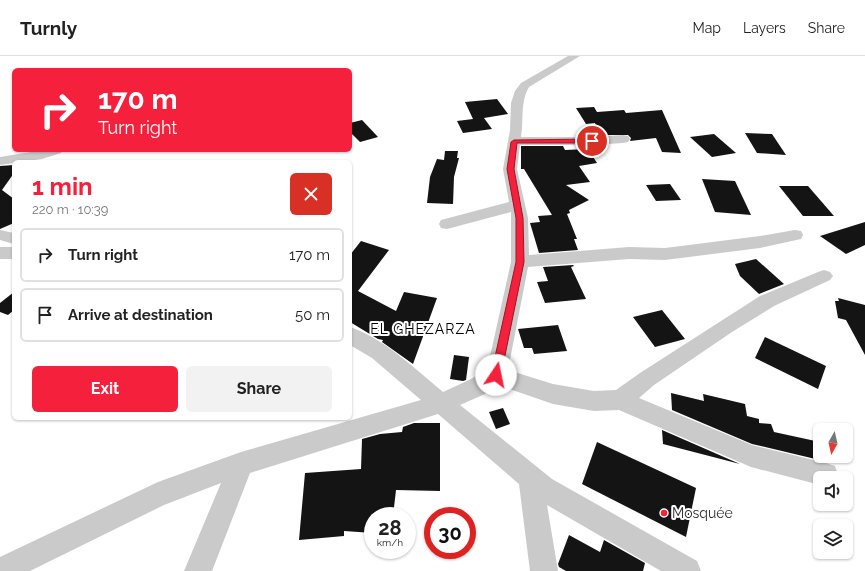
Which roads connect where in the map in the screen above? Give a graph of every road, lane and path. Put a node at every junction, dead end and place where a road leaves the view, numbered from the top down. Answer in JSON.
{"nodes":[{"id":1,"x":575,"y":56,"type":"edge"},
{"id":2,"x":623,"y":139,"type":"dead end"},
{"id":3,"x":514,"y":142,"type":"junction"},
{"id":4,"x":50,"y":152,"type":"edge"},
{"id":5,"x":0,"y":161,"type":"edge"},
{"id":6,"x":517,"y":205,"type":"junction"},
{"id":7,"x":447,"y":224,"type":"dead end"},
{"id":8,"x":0,"y":235,"type":"edge"},
{"id":9,"x":795,"y":235,"type":"dead end"},
{"id":10,"x":12,"y":238,"type":"edge"},
{"id":11,"x":0,"y":253,"type":"edge"},
{"id":12,"x":12,"y":253,"type":"edge"},
{"id":13,"x":520,"y":262,"type":"junction"},
{"id":14,"x":824,"y":276,"type":"dead end"},
{"id":15,"x":352,"y":336,"type":"edge"},
{"id":16,"x":496,"y":375,"type":"junction"},
{"id":17,"x":620,"y":400,"type":"junction"},
{"id":18,"x":442,"y":403,"type":"junction"},
{"id":19,"x":241,"y":464,"type":"junction"},
{"id":20,"x":813,"y":472,"type":"edge"},
{"id":21,"x":531,"y":478,"type":"junction"},
{"id":22,"x":0,"y":571,"type":"edge"},
{"id":23,"x":198,"y":571,"type":"edge"},
{"id":24,"x":544,"y":571,"type":"edge"},
{"id":25,"x":687,"y":571,"type":"edge"}],
"edges":[{"from":1,"to":3,"type":"street"},
{"from":2,"to":3,"type":"street"},
{"from":3,"to":6,"type":"street"},
{"from":4,"to":5,"type":"street"},
{"from":6,"to":7,"type":"street"},
{"from":6,"to":13,"type":"street"},
{"from":8,"to":10,"type":"street"},
{"from":9,"to":13,"type":"street"},
{"from":11,"to":12,"type":"street"},
{"from":13,"to":16,"type":"street"},
{"from":14,"to":17,"type":"street"},
{"from":15,"to":18,"type":"street"},
{"from":16,"to":17,"type":"street"},
{"from":16,"to":18,"type":"street"},
{"from":17,"to":20,"type":"street"},
{"from":18,"to":19,"type":"street"},
{"from":18,"to":21,"type":"street"},
{"from":19,"to":22,"type":"street"},
{"from":19,"to":23,"type":"street"},
{"from":21,"to":24,"type":"street"},
{"from":21,"to":25,"type":"street"}]}
